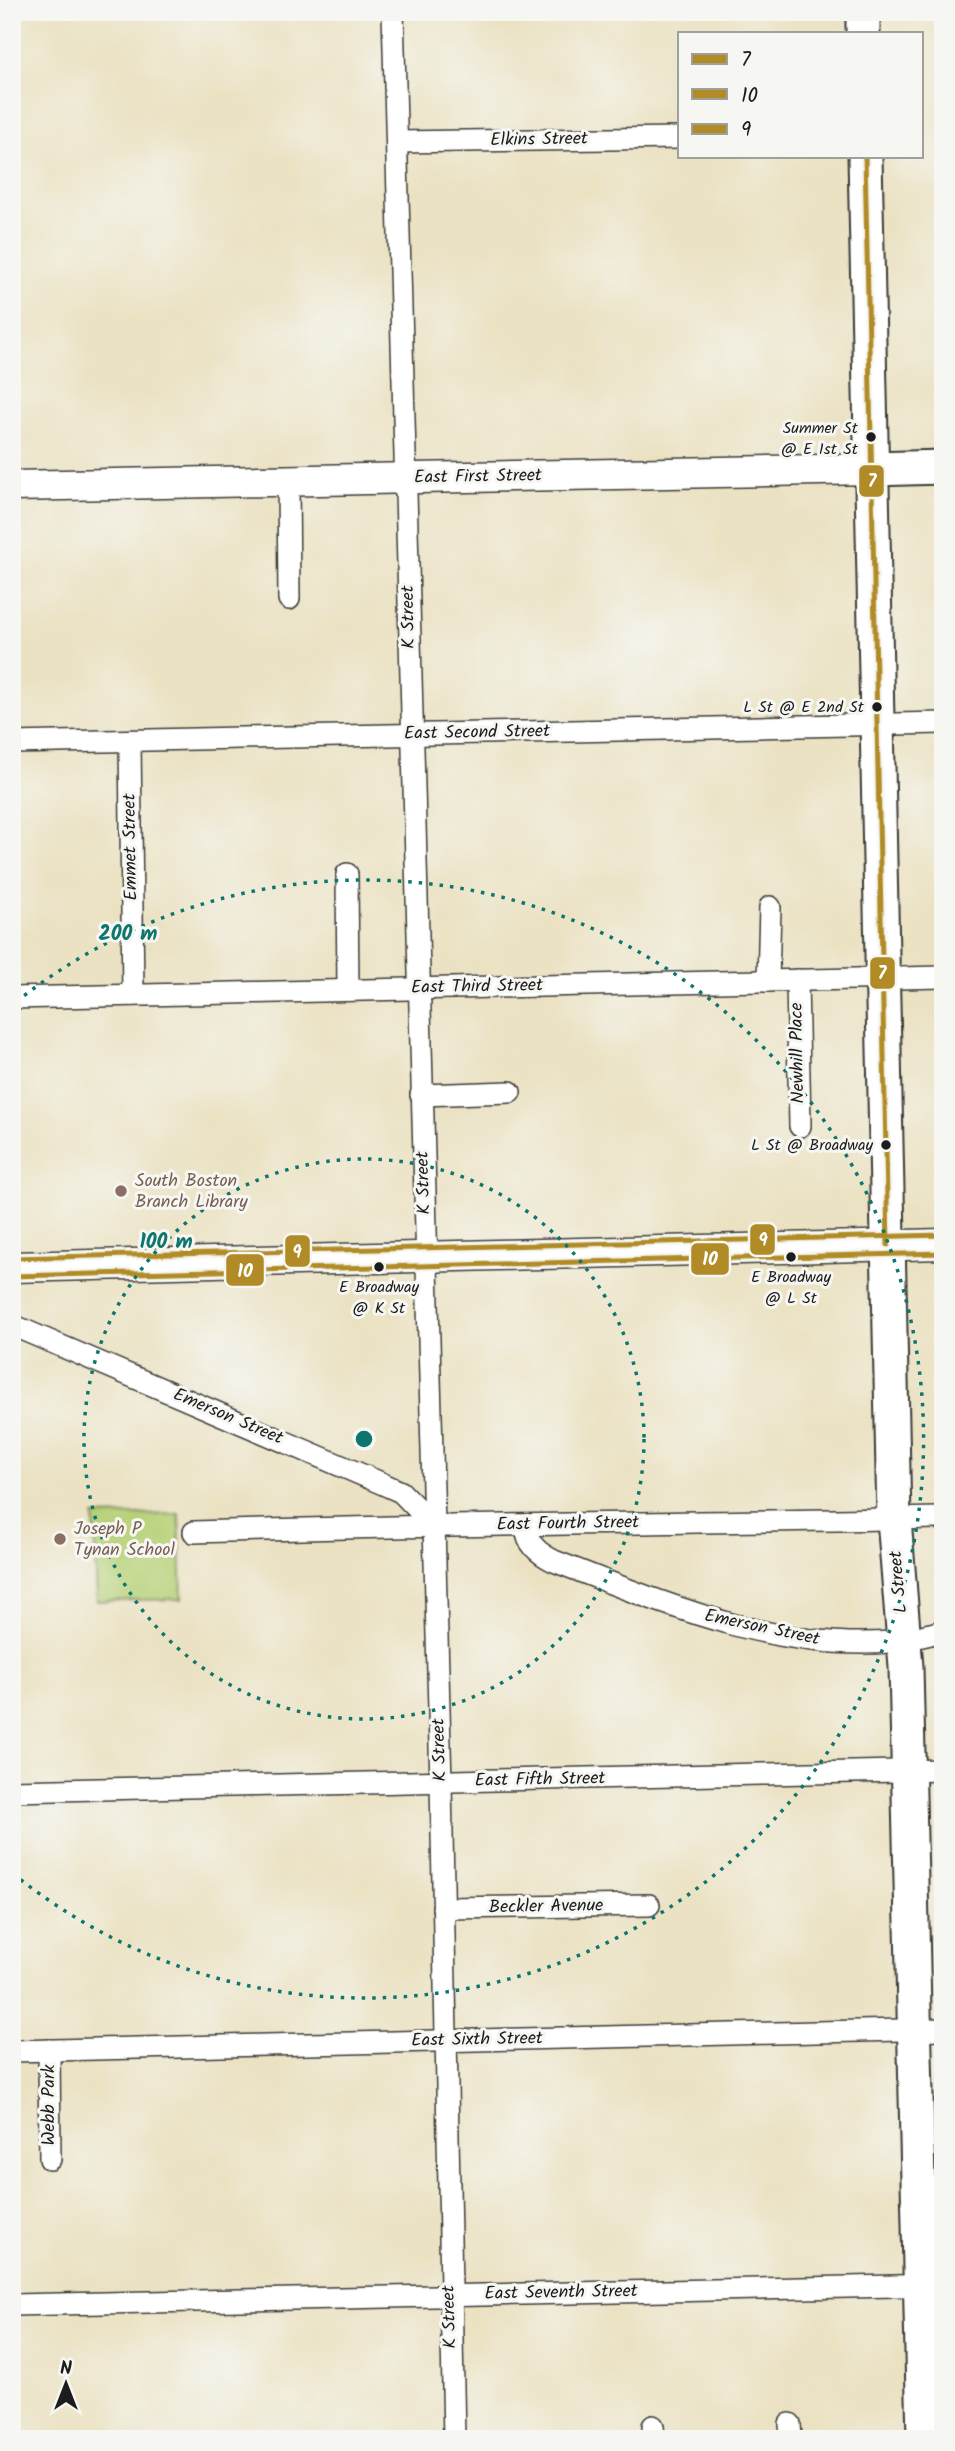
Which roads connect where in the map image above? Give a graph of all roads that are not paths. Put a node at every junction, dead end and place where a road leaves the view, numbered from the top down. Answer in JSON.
{"nodes":[{"id":1,"x":393,"y":12,"type":"edge"},
{"id":2,"x":863,"y":12,"type":"edge"},
{"id":3,"x":863,"y":32,"type":"edge"},
{"id":4,"x":678,"y":138,"type":"edge"},
{"id":5,"x":397,"y":142,"type":"junction"},
{"id":6,"x":865,"y":158,"type":"edge"},
{"id":7,"x":943,"y":467,"type":"edge"},
{"id":8,"x":872,"y":469,"type":"junction"},
{"id":9,"x":406,"y":478,"type":"junction"},
{"id":10,"x":288,"y":481,"type":"junction"},
{"id":11,"x":12,"y":486,"type":"edge"},
{"id":12,"x":289,"y":599,"type":"dead end"},
{"id":13,"x":943,"y":723,"type":"edge"},
{"id":14,"x":879,"y":724,"type":"junction"},
{"id":15,"x":412,"y":734,"type":"junction"},
{"id":16,"x":130,"y":741,"type":"junction"},
{"id":17,"x":12,"y":743,"type":"edge"},
{"id":18,"x":346,"y":874,"type":"dead end"},
{"id":19,"x":770,"y":907,"type":"dead end"},
{"id":20,"x":884,"y":978,"type":"junction"},
{"id":21,"x":943,"y":978,"type":"edge"},
{"id":22,"x":797,"y":980,"type":"junction"},
{"id":23,"x":768,"y":981,"type":"junction"},
{"id":24,"x":418,"y":989,"type":"junction"},
{"id":25,"x":348,"y":990,"type":"junction"},
{"id":26,"x":133,"y":995,"type":"junction"},
{"id":27,"x":12,"y":998,"type":"edge"},
{"id":28,"x":510,"y":1092,"type":"dead end"},
{"id":29,"x":421,"y":1095,"type":"junction"},
{"id":30,"x":800,"y":1126,"type":"dead end"},
{"id":31,"x":943,"y":1244,"type":"edge"},
{"id":32,"x":888,"y":1245,"type":"junction"},
{"id":33,"x":425,"y":1257,"type":"junction"},
{"id":34,"x":12,"y":1267,"type":"edge"},
{"id":35,"x":12,"y":1325,"type":"edge"},
{"id":36,"x":943,"y":1518,"type":"edge"},
{"id":37,"x":894,"y":1519,"type":"junction"},
{"id":38,"x":433,"y":1525,"type":"junction"},
{"id":39,"x":526,"y":1526,"type":"junction"},
{"id":40,"x":194,"y":1532,"type":"dead end"},
{"id":41,"x":943,"y":1631,"type":"edge"},
{"id":42,"x":904,"y":1640,"type":"junction"},
{"id":43,"x":943,"y":1770,"type":"edge"},
{"id":44,"x":908,"y":1772,"type":"junction"},
{"id":45,"x":441,"y":1783,"type":"junction"},
{"id":46,"x":12,"y":1791,"type":"edge"},
{"id":47,"x":649,"y":1905,"type":"dead end"},
{"id":48,"x":443,"y":1908,"type":"junction"},
{"id":49,"x":929,"y":2030,"type":"edge"},
{"id":50,"x":445,"y":2041,"type":"junction"},
{"id":51,"x":49,"y":2050,"type":"junction"},
{"id":52,"x":12,"y":2051,"type":"edge"},
{"id":53,"x":50,"y":2159,"type":"dead end"},
{"id":54,"x":931,"y":2285,"type":"edge"},
{"id":55,"x":450,"y":2295,"type":"junction"},
{"id":56,"x":12,"y":2305,"type":"edge"},
{"id":57,"x":454,"y":2439,"type":"edge"},
{"id":58,"x":923,"y":2439,"type":"edge"}],
"edges":[{"from":1,"to":5,"type":"street","name":"K Street"},
{"from":2,"to":3,"type":"main road"},
{"from":4,"to":5,"type":"street","name":"Elkins Street"},
{"from":5,"to":9,"type":"street","name":"K Street"},
{"from":6,"to":8,"type":"main road","name":"L Street"},
{"from":7,"to":8,"type":"main road","name":"East First Street"},
{"from":8,"to":9,"type":"main road","name":"East First Street"},
{"from":8,"to":14,"type":"main road","name":"L Street"},
{"from":9,"to":10,"type":"main road","name":"East First Street"},
{"from":9,"to":15,"type":"street","name":"K Street"},
{"from":10,"to":11,"type":"main road","name":"East First Street"},
{"from":10,"to":12,"type":"street"},
{"from":13,"to":14,"type":"street","name":"East Second Street"},
{"from":14,"to":15,"type":"street","name":"East Second Street"},
{"from":14,"to":20,"type":"main road","name":"L Street"},
{"from":15,"to":16,"type":"street","name":"East Second Street"},
{"from":15,"to":24,"type":"street","name":"K Street"},
{"from":16,"to":17,"type":"street","name":"East Second Street"},
{"from":16,"to":26,"type":"street","name":"Emmet Street"},
{"from":18,"to":25,"type":"street"},
{"from":19,"to":23,"type":"street"},
{"from":20,"to":21,"type":"street","name":"East Third Street"},
{"from":20,"to":22,"type":"street","name":"East Third Street"},
{"from":20,"to":32,"type":"main road","name":"L Street"},
{"from":22,"to":23,"type":"street","name":"East Third Street"},
{"from":22,"to":30,"type":"street","name":"Newhill Place"},
{"from":23,"to":24,"type":"street","name":"East Third Street"},
{"from":24,"to":25,"type":"street","name":"East Third Street"},
{"from":24,"to":29,"type":"street","name":"K Street"},
{"from":25,"to":26,"type":"street","name":"East Third Street"},
{"from":26,"to":27,"type":"street","name":"East Third Street"},
{"from":28,"to":29,"type":"street"},
{"from":29,"to":33,"type":"street","name":"K Street"},
{"from":31,"to":32,"type":"main road"},
{"from":32,"to":33,"type":"main road"},
{"from":32,"to":37,"type":"main road","name":"L Street"},
{"from":33,"to":34,"type":"main road"},
{"from":33,"to":38,"type":"street","name":"K Street"},
{"from":35,"to":38,"type":"street","name":"Emerson Street"},
{"from":36,"to":37,"type":"street","name":"East Fourth Street"},
{"from":37,"to":39,"type":"street","name":"East Fourth Street"},
{"from":37,"to":42,"type":"main road","name":"L Street"},
{"from":38,"to":39,"type":"street","name":"East Fourth Street"},
{"from":38,"to":40,"type":"street","name":"East Fourth Street"},
{"from":38,"to":45,"type":"street","name":"K Street"},
{"from":39,"to":42,"type":"street","name":"Emerson Street"},
{"from":41,"to":42,"type":"street","name":"Emerson Street"},
{"from":42,"to":44,"type":"main road","name":"L Street"},
{"from":43,"to":44,"type":"street","name":"East Fifth Street"},
{"from":44,"to":45,"type":"street","name":"East Fifth Street"},
{"from":44,"to":49,"type":"main road","name":"L Street"},
{"from":45,"to":46,"type":"street","name":"East Fifth Street"},
{"from":45,"to":48,"type":"street","name":"K Street"},
{"from":47,"to":48,"type":"street","name":"Beckler Avenue"},
{"from":48,"to":50,"type":"street","name":"K Street"},
{"from":49,"to":50,"type":"street","name":"East Sixth Street"},
{"from":49,"to":54,"type":"main road","name":"L Street"},
{"from":50,"to":51,"type":"street","name":"East Sixth Street"},
{"from":50,"to":55,"type":"street","name":"K Street"},
{"from":51,"to":52,"type":"street","name":"East Sixth Street"},
{"from":51,"to":53,"type":"street","name":"Webb Park"},
{"from":54,"to":55,"type":"street","name":"East Seventh Street"},
{"from":54,"to":58,"type":"main road","name":"L Street"},
{"from":55,"to":56,"type":"street","name":"East Seventh Street"},
{"from":55,"to":57,"type":"street","name":"K Street"}]}
